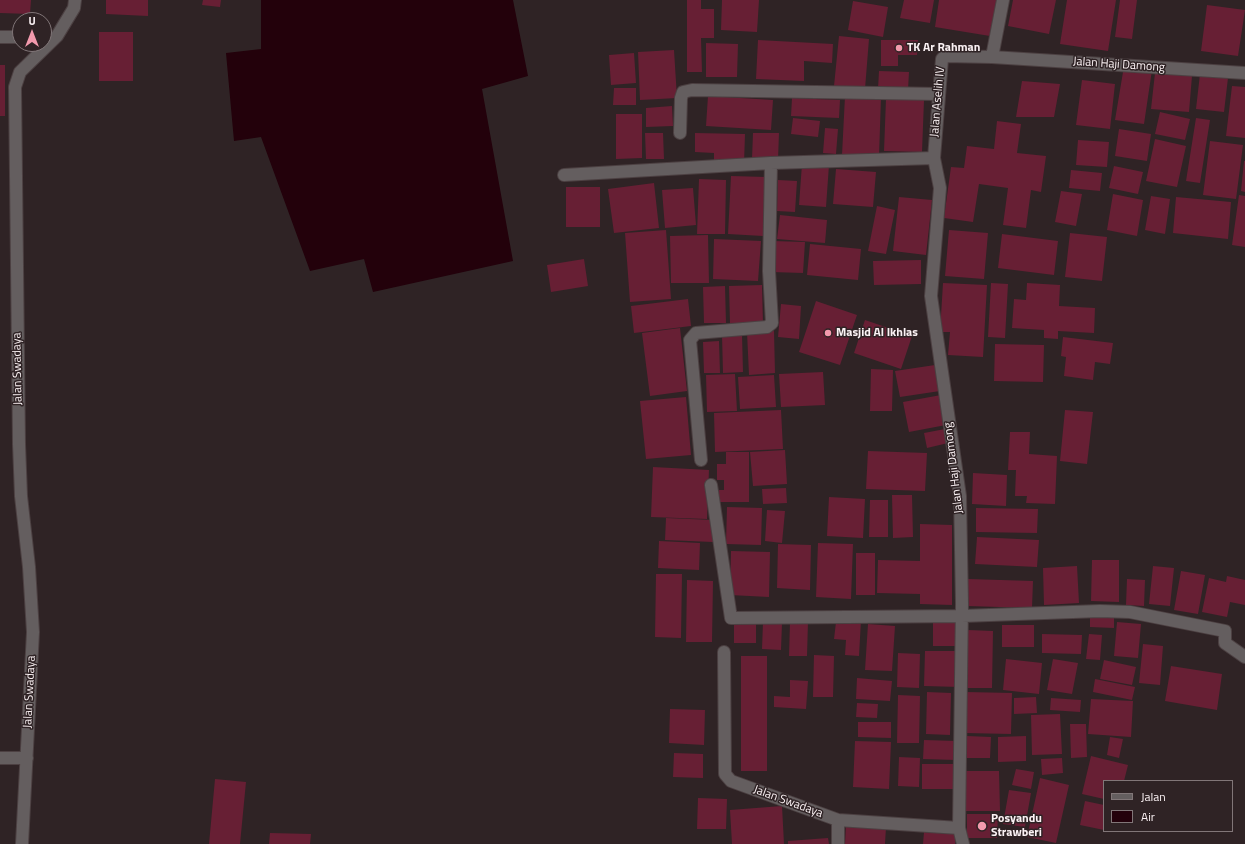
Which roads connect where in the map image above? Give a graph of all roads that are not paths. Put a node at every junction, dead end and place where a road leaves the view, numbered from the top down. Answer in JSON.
{"nodes":[{"id":1,"x":75,"y":0,"type":"edge"},
{"id":2,"x":1003,"y":0,"type":"edge"},
{"id":3,"x":12,"y":36,"type":"edge"},
{"id":4,"x":52,"y":36,"type":"edge"},
{"id":5,"x":57,"y":36,"type":"junction"},
{"id":6,"x":0,"y":37,"type":"edge"},
{"id":7,"x":992,"y":57,"type":"junction"},
{"id":8,"x":1245,"y":72,"type":"edge"},
{"id":9,"x":938,"y":94,"type":"junction"},
{"id":10,"x":680,"y":133,"type":"dead end"},
{"id":11,"x":934,"y":158,"type":"junction"},
{"id":12,"x":772,"y":163,"type":"junction"},
{"id":13,"x":564,"y":175,"type":"dead end"},
{"id":14,"x":700,"y":460,"type":"dead end"},
{"id":15,"x":711,"y":485,"type":"dead end"},
{"id":16,"x":962,"y":616,"type":"junction"},
{"id":17,"x":724,"y":652,"type":"dead end"},
{"id":18,"x":1245,"y":657,"type":"edge"},
{"id":19,"x":0,"y":758,"type":"edge"},
{"id":20,"x":27,"y":758,"type":"junction"},
{"id":21,"x":838,"y":820,"type":"junction"},
{"id":22,"x":959,"y":828,"type":"junction"},
{"id":23,"x":22,"y":844,"type":"edge"},
{"id":24,"x":838,"y":844,"type":"edge"},
{"id":25,"x":962,"y":844,"type":"edge"}],
"edges":[{"from":1,"to":5,"type":"street","name":"Jalan Swadaya"},
{"from":2,"to":7,"type":"street"},
{"from":3,"to":6,"type":"street"},
{"from":4,"to":5,"type":"street"},
{"from":5,"to":20,"type":"street","name":"Jalan Swadaya"},
{"from":7,"to":8,"type":"street","name":"Jalan Haji Damong"},
{"from":7,"to":9,"type":"street","name":"Jalan Aselih IV"},
{"from":9,"to":10,"type":"street"},
{"from":9,"to":11,"type":"street","name":"Jalan Aselih IV"},
{"from":11,"to":12,"type":"street"},
{"from":11,"to":16,"type":"street","name":"Jalan Haji Damong"},
{"from":12,"to":13,"type":"street"},
{"from":12,"to":14,"type":"street"},
{"from":15,"to":16,"type":"street"},
{"from":16,"to":18,"type":"street"},
{"from":16,"to":22,"type":"street","name":"Jalan Haji Damong"},
{"from":17,"to":21,"type":"street","name":"Jalan Swadaya"},
{"from":19,"to":20,"type":"street"},
{"from":20,"to":23,"type":"street","name":"Jalan Swadaya"},
{"from":21,"to":22,"type":"street","name":"Jalan Swadaya"},
{"from":21,"to":24,"type":"street"},
{"from":22,"to":25,"type":"street"}]}
